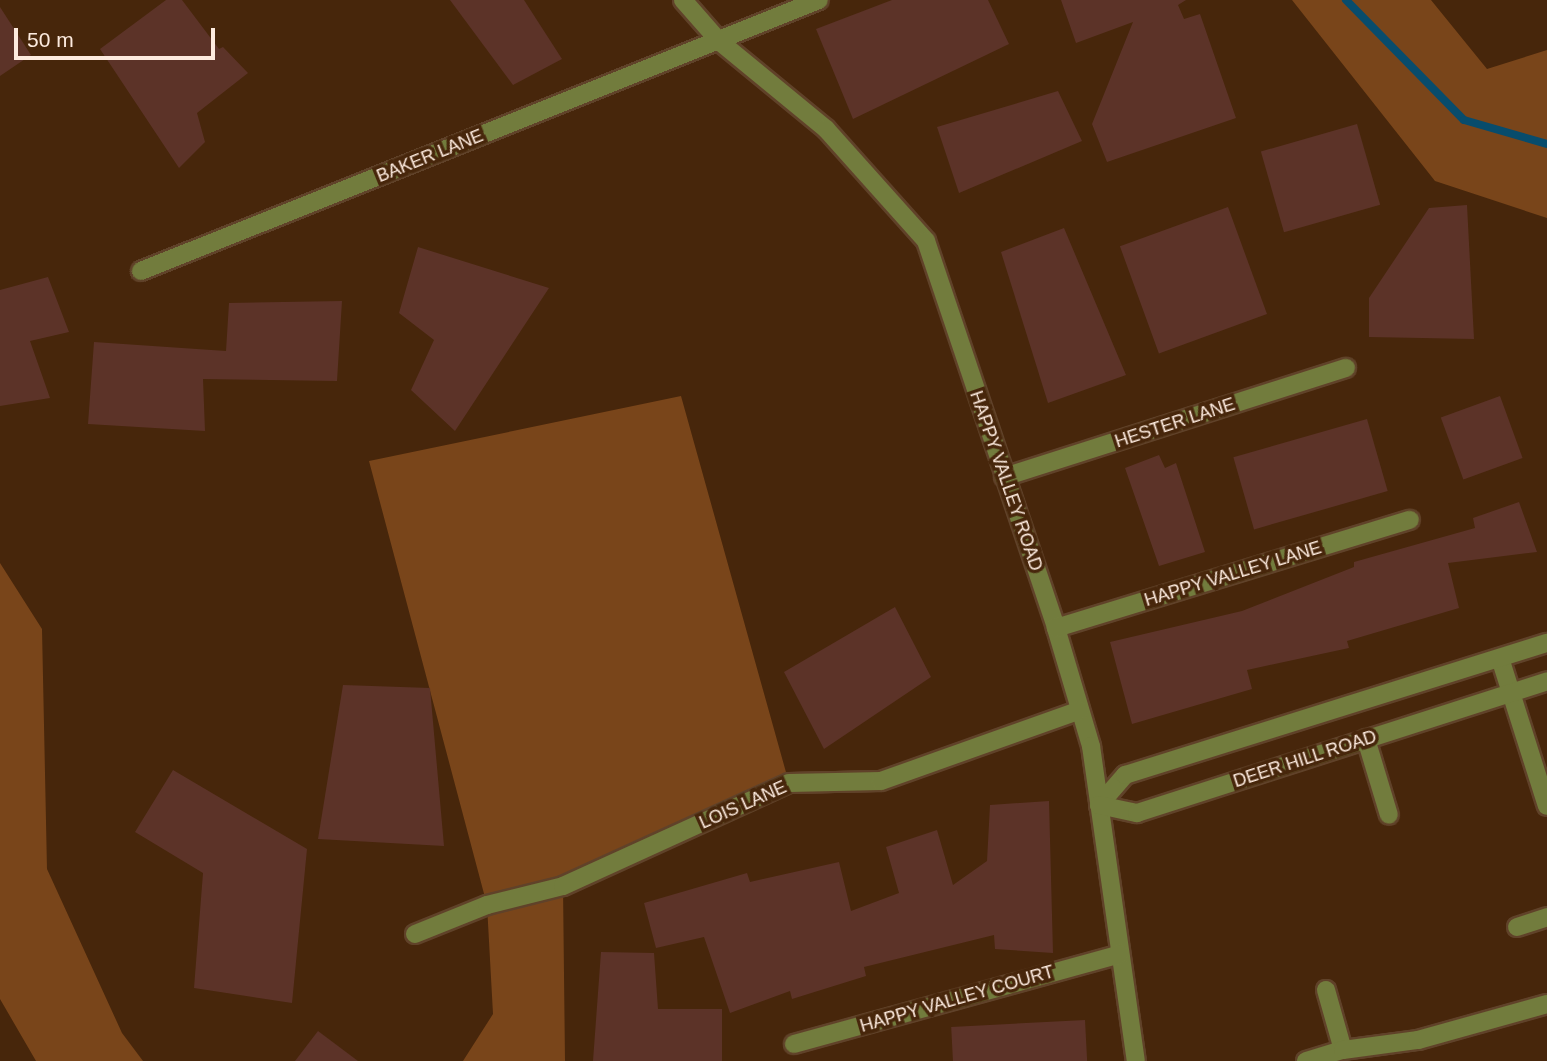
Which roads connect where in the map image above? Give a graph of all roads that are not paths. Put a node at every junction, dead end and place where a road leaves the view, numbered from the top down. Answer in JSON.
{"nodes":[{"id":1,"x":683,"y":0,"type":"edge"},
{"id":2,"x":819,"y":0,"type":"edge"},
{"id":3,"x":719,"y":41,"type":"junction"},
{"id":4,"x":141,"y":271,"type":"dead end"},
{"id":5,"x":1346,"y":368,"type":"dead end"},
{"id":6,"x":1004,"y":477,"type":"junction"},
{"id":7,"x":1410,"y":520,"type":"dead end"},
{"id":8,"x":1056,"y":628,"type":"junction"},
{"id":9,"x":1547,"y":643,"type":"edge"},
{"id":10,"x":1500,"y":658,"type":"junction"},
{"id":11,"x":1547,"y":681,"type":"edge"},
{"id":12,"x":1512,"y":691,"type":"junction"},
{"id":13,"x":1080,"y":710,"type":"junction"},
{"id":14,"x":1366,"y":739,"type":"junction"},
{"id":15,"x":1125,"y":775,"type":"junction"},
{"id":16,"x":1099,"y":805,"type":"junction"},
{"id":17,"x":1547,"y":806,"type":"edge"},
{"id":18,"x":1389,"y":815,"type":"dead end"},
{"id":19,"x":1547,"y":917,"type":"edge"},
{"id":20,"x":1517,"y":927,"type":"dead end"},
{"id":21,"x":415,"y":934,"type":"dead end"},
{"id":22,"x":1120,"y":954,"type":"junction"},
{"id":23,"x":1326,"y":990,"type":"dead end"},
{"id":24,"x":1543,"y":1005,"type":"edge"},
{"id":25,"x":794,"y":1044,"type":"dead end"},
{"id":26,"x":1343,"y":1050,"type":"junction"},
{"id":27,"x":1136,"y":1061,"type":"edge"},
{"id":28,"x":1306,"y":1061,"type":"edge"}],
"edges":[{"from":1,"to":3,"type":"street","name":"HAPPY VALLEY ROAD"},
{"from":2,"to":3,"type":"street","name":"BAKER LANE"},
{"from":3,"to":4,"type":"street","name":"BAKER LANE"},
{"from":3,"to":6,"type":"street","name":"HAPPY VALLEY ROAD"},
{"from":5,"to":6,"type":"street","name":"HESTER LANE"},
{"from":6,"to":8,"type":"street","name":"HAPPY VALLEY ROAD"},
{"from":7,"to":8,"type":"street","name":"HAPPY VALLEY LANE"},
{"from":8,"to":13,"type":"street","name":"HAPPY VALLEY ROAD"},
{"from":9,"to":10,"type":"street"},
{"from":9,"to":15,"type":"street"},
{"from":10,"to":12,"type":"street"},
{"from":10,"to":15,"type":"street"},
{"from":11,"to":12,"type":"street","name":"DEER HILL ROAD"},
{"from":12,"to":14,"type":"street","name":"DEER HILL ROAD"},
{"from":12,"to":17,"type":"street"},
{"from":13,"to":16,"type":"street","name":"HAPPY VALLEY ROAD"},
{"from":13,"to":21,"type":"street","name":"LOIS LANE"},
{"from":14,"to":16,"type":"street","name":"DEER HILL ROAD"},
{"from":14,"to":18,"type":"street"},
{"from":15,"to":16,"type":"street"},
{"from":16,"to":22,"type":"street","name":"HAPPY VALLEY ROAD"},
{"from":19,"to":20,"type":"street"},
{"from":22,"to":25,"type":"street","name":"HAPPY VALLEY COURT"},
{"from":22,"to":27,"type":"street","name":"HAPPY VALLEY ROAD"},
{"from":23,"to":26,"type":"street"},
{"from":24,"to":26,"type":"street"},
{"from":26,"to":28,"type":"street"}]}
